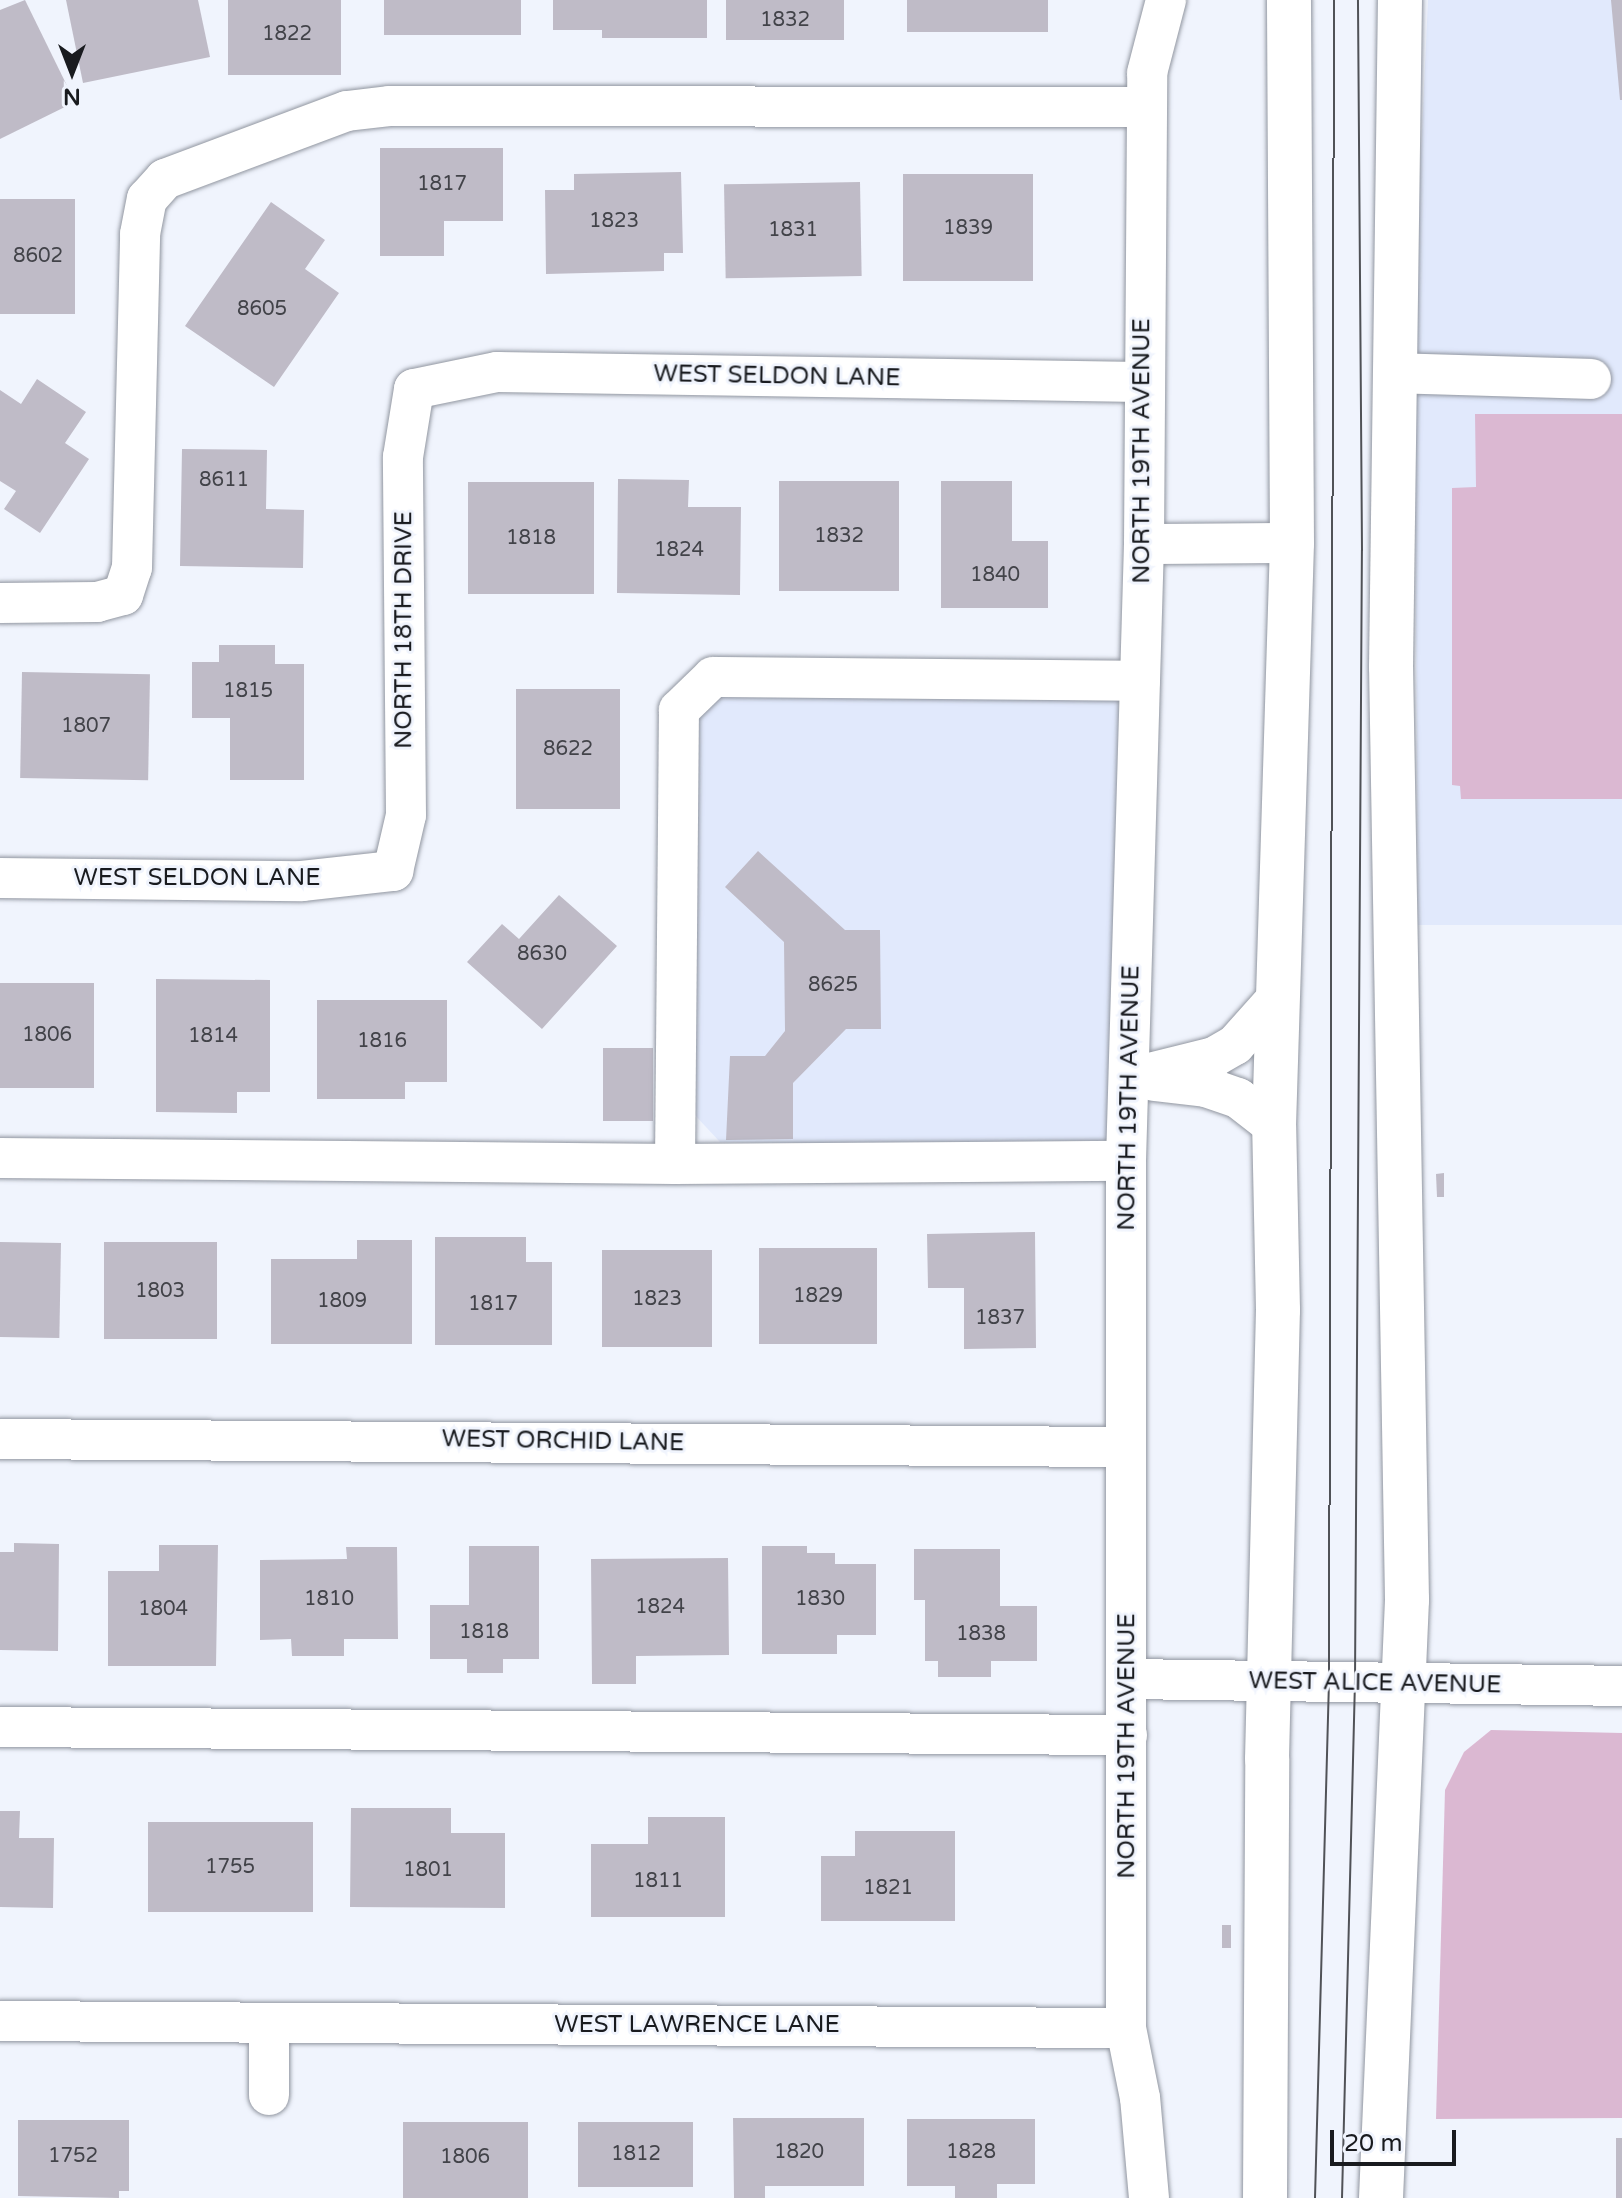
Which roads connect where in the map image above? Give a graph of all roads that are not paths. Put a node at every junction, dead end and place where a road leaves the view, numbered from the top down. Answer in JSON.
{"nodes":[{"id":1,"x":1166,"y":0,"type":"edge"},
{"id":2,"x":1289,"y":0,"type":"edge"},
{"id":3,"x":1400,"y":0,"type":"edge"},
{"id":4,"x":1146,"y":107,"type":"junction"},
{"id":5,"x":1394,"y":373,"type":"junction"},
{"id":6,"x":1591,"y":379,"type":"dead end"},
{"id":7,"x":1141,"y":382,"type":"junction"},
{"id":8,"x":414,"y":389,"type":"joint"},
{"id":9,"x":1292,"y":543,"type":"junction"},
{"id":10,"x":1144,"y":544,"type":"junction"},
{"id":11,"x":0,"y":603,"type":"edge"},
{"id":12,"x":1140,"y":681,"type":"junction"},
{"id":13,"x":393,"y":871,"type":"joint"},
{"id":14,"x":0,"y":878,"type":"edge"},
{"id":15,"x":1277,"y":998,"type":"junction"},
{"id":16,"x":1130,"y":1078,"type":"junction"},
{"id":17,"x":1274,"y":1126,"type":"junction"},
{"id":18,"x":0,"y":1158,"type":"edge"},
{"id":19,"x":1126,"y":1161,"type":"junction"},
{"id":20,"x":675,"y":1164,"type":"junction"},
{"id":21,"x":0,"y":1439,"type":"edge"},
{"id":22,"x":1126,"y":1447,"type":"junction"},
{"id":23,"x":1127,"y":1679,"type":"junction"},
{"id":24,"x":1271,"y":1681,"type":"junction"},
{"id":25,"x":1404,"y":1682,"type":"junction"},
{"id":26,"x":1622,"y":1686,"type":"edge"},
{"id":27,"x":0,"y":1727,"type":"edge"},
{"id":28,"x":1127,"y":1735,"type":"junction"},
{"id":29,"x":0,"y":2021,"type":"edge"},
{"id":30,"x":269,"y":2023,"type":"junction"},
{"id":31,"x":1126,"y":2028,"type":"junction"},
{"id":32,"x":269,"y":2095,"type":"dead end"},
{"id":33,"x":1149,"y":2198,"type":"edge"},
{"id":34,"x":1265,"y":2198,"type":"edge"},
{"id":35,"x":1381,"y":2198,"type":"edge"}],
"edges":[{"from":1,"to":4,"type":"street","name":"NORTH 19TH AVENUE"},
{"from":2,"to":9,"type":"main road"},
{"from":3,"to":5,"type":"main road"},
{"from":4,"to":7,"type":"street","name":"NORTH 19TH AVENUE"},
{"from":4,"to":11,"type":"street"},
{"from":5,"to":6,"type":"street"},
{"from":5,"to":25,"type":"main road"},
{"from":7,"to":8,"type":"street","name":"WEST SELDON LANE"},
{"from":7,"to":10,"type":"street","name":"NORTH 19TH AVENUE"},
{"from":8,"to":13,"type":"street","name":"NORTH 18TH DRIVE"},
{"from":9,"to":10,"type":"street"},
{"from":9,"to":15,"type":"main road"},
{"from":10,"to":12,"type":"street","name":"NORTH 19TH AVENUE"},
{"from":12,"to":16,"type":"street","name":"NORTH 19TH AVENUE"},
{"from":12,"to":20,"type":"street"},
{"from":13,"to":14,"type":"street","name":"WEST SELDON LANE"},
{"from":15,"to":16,"type":"street"},
{"from":15,"to":17,"type":"main road"},
{"from":16,"to":17,"type":"street"},
{"from":16,"to":19,"type":"street","name":"NORTH 19TH AVENUE"},
{"from":17,"to":24,"type":"main road"},
{"from":18,"to":20,"type":"street"},
{"from":19,"to":20,"type":"street"},
{"from":19,"to":22,"type":"street","name":"NORTH 19TH AVENUE"},
{"from":21,"to":22,"type":"street","name":"WEST ORCHID LANE"},
{"from":22,"to":23,"type":"street","name":"NORTH 19TH AVENUE"},
{"from":23,"to":24,"type":"street","name":"WEST ALICE AVENUE"},
{"from":23,"to":28,"type":"street","name":"NORTH 19TH AVENUE"},
{"from":24,"to":25,"type":"street","name":"WEST ALICE AVENUE"},
{"from":24,"to":34,"type":"main road"},
{"from":25,"to":26,"type":"street","name":"WEST ALICE AVENUE"},
{"from":25,"to":35,"type":"main road"},
{"from":27,"to":28,"type":"street"},
{"from":28,"to":31,"type":"street","name":"NORTH 19TH AVENUE"},
{"from":29,"to":30,"type":"street","name":"WEST LAWRENCE LANE"},
{"from":30,"to":31,"type":"street","name":"WEST LAWRENCE LANE"},
{"from":30,"to":32,"type":"street"},
{"from":31,"to":33,"type":"street","name":"NORTH 19TH AVENUE"}]}
